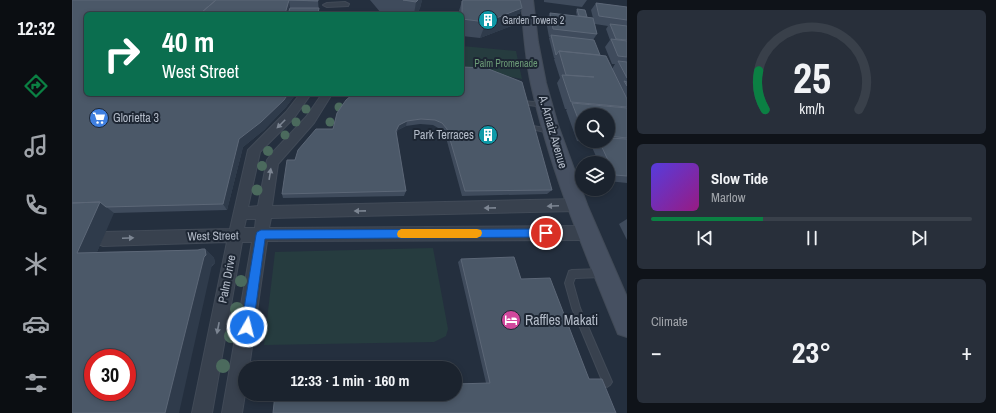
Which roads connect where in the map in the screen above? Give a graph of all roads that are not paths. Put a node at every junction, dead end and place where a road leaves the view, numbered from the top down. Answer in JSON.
{"nodes":[{"id":1,"x":527,"y":0,"type":"edge"},
{"id":2,"x":344,"y":2,"type":"edge"},
{"id":3,"x":327,"y":6,"type":"edge"},
{"id":4,"x":305,"y":96,"type":"edge"},
{"id":5,"x":326,"y":96,"type":"edge"},
{"id":6,"x":523,"y":103,"type":"edge"},
{"id":7,"x":545,"y":105,"type":"junction"},
{"id":8,"x":533,"y":128,"type":"edge"},
{"id":9,"x":552,"y":131,"type":"junction"},
{"id":10,"x":576,"y":205,"type":"junction"},
{"id":11,"x":240,"y":213,"type":"junction"},
{"id":12,"x":264,"y":213,"type":"junction"},
{"id":13,"x":588,"y":233,"type":"junction"},
{"id":14,"x":236,"y":235,"type":"junction"},
{"id":15,"x":261,"y":235,"type":"junction"},
{"id":16,"x":102,"y":239,"type":"dead end"},
{"id":17,"x":605,"y":273,"type":"junction"},
{"id":18,"x":627,"y":325,"type":"edge"},
{"id":19,"x":607,"y":382,"type":"dead end"},
{"id":20,"x":202,"y":413,"type":"edge"},
{"id":21,"x":232,"y":413,"type":"edge"}],
"edges":[{"from":1,"to":7,"type":"main road","name":"A. Arnaiz Avenue"},
{"from":2,"to":3,"type":"street"},
{"from":4,"to":11,"type":"street","name":"Palm Drive","one_way":true},
{"from":12,"to":5,"type":"street","one_way":true},
{"from":6,"to":7,"type":"lane"},
{"from":7,"to":9,"type":"main road","name":"A. Arnaiz Avenue"},
{"from":8,"to":9,"type":"lane"},
{"from":9,"to":10,"type":"main road","name":"A. Arnaiz Avenue"},
{"from":10,"to":12,"type":"street","name":"West Street","one_way":true},
{"from":10,"to":13,"type":"main road","name":"A. Arnaiz Avenue"},
{"from":11,"to":12,"type":"street","name":"West Street"},
{"from":11,"to":14,"type":"street","name":"Palm Drive"},
{"from":12,"to":15,"type":"street"},
{"from":13,"to":15,"type":"street","name":"West Street"},
{"from":13,"to":17,"type":"main road","name":"A. Arnaiz Avenue"},
{"from":14,"to":15,"type":"street","name":"West Street"},
{"from":16,"to":14,"type":"street","name":"West Street","one_way":true},
{"from":14,"to":20,"type":"street","name":"Palm Drive","one_way":true},
{"from":15,"to":21,"type":"street"},
{"from":17,"to":18,"type":"main road","name":"A. Arnaiz Avenue"},
{"from":17,"to":19,"type":"lane"}]}
